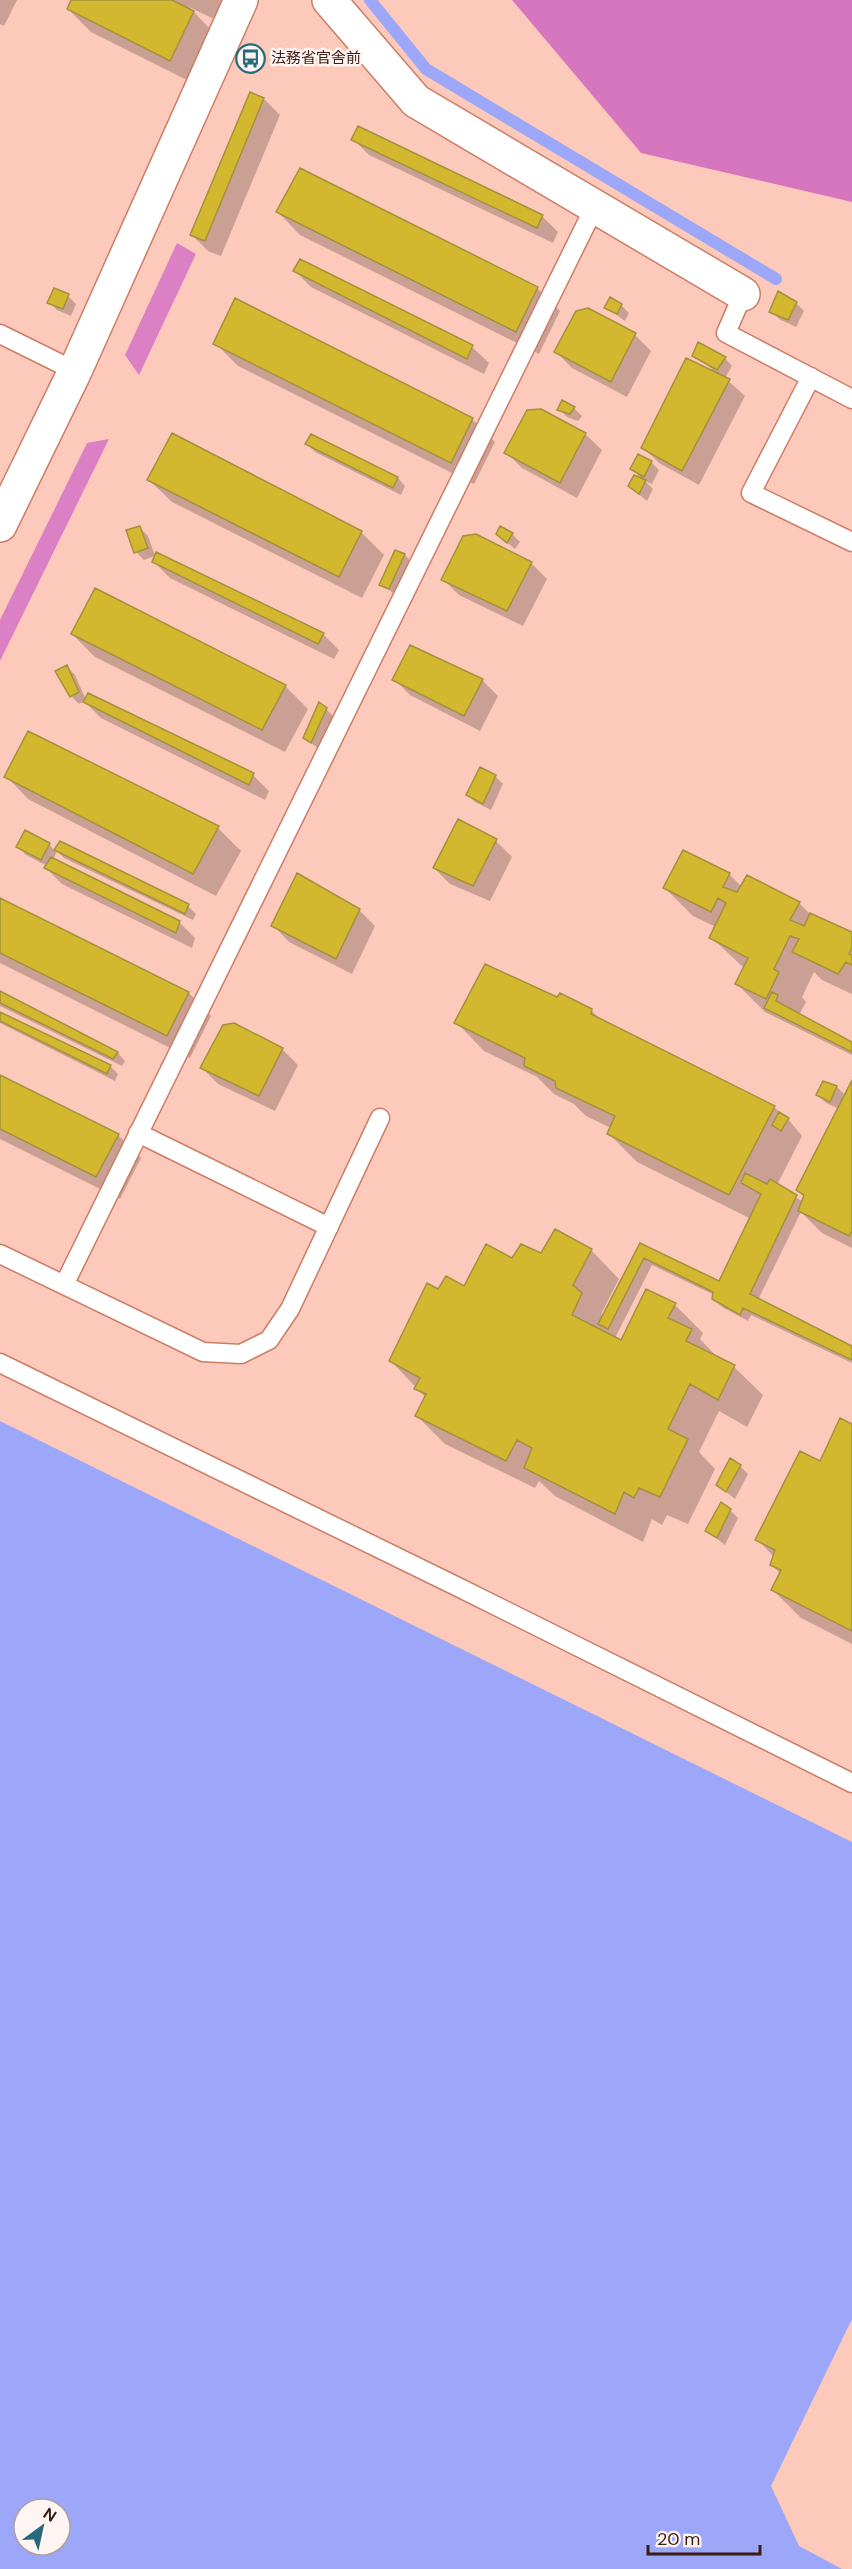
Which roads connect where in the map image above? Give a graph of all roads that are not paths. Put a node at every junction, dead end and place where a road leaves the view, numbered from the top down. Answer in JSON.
{"nodes":[{"id":1,"x":241,"y":0,"type":"edge"},
{"id":2,"x":329,"y":0,"type":"edge"},
{"id":3,"x":595,"y":206,"type":"junction"},
{"id":4,"x":743,"y":294,"type":"joint"},
{"id":5,"x":0,"y":334,"type":"edge"},
{"id":6,"x":75,"y":371,"type":"junction"},
{"id":7,"x":812,"y":377,"type":"junction"},
{"id":8,"x":852,"y":399,"type":"edge"},
{"id":9,"x":0,"y":525,"type":"edge"},
{"id":10,"x":852,"y":542,"type":"edge"},
{"id":11,"x":380,"y":1118,"type":"dead end"},
{"id":12,"x":138,"y":1133,"type":"junction"},
{"id":13,"x":329,"y":1227,"type":"junction"},
{"id":14,"x":0,"y":1254,"type":"edge"},
{"id":15,"x":64,"y":1285,"type":"junction"},
{"id":16,"x":0,"y":1363,"type":"edge"},
{"id":17,"x":852,"y":1783,"type":"edge"}],
"edges":[{"from":1,"to":6,"type":"street"},
{"from":2,"to":3,"type":"street"},
{"from":3,"to":4,"type":"street"},
{"from":3,"to":12,"type":"lane"},
{"from":4,"to":7,"type":"lane"},
{"from":5,"to":6,"type":"lane"},
{"from":6,"to":9,"type":"street"},
{"from":7,"to":8,"type":"lane"},
{"from":7,"to":10,"type":"lane"},
{"from":11,"to":13,"type":"lane"},
{"from":12,"to":13,"type":"lane"},
{"from":12,"to":15,"type":"lane"},
{"from":13,"to":15,"type":"lane"},
{"from":14,"to":15,"type":"lane"},
{"from":16,"to":17,"type":"lane"}]}
